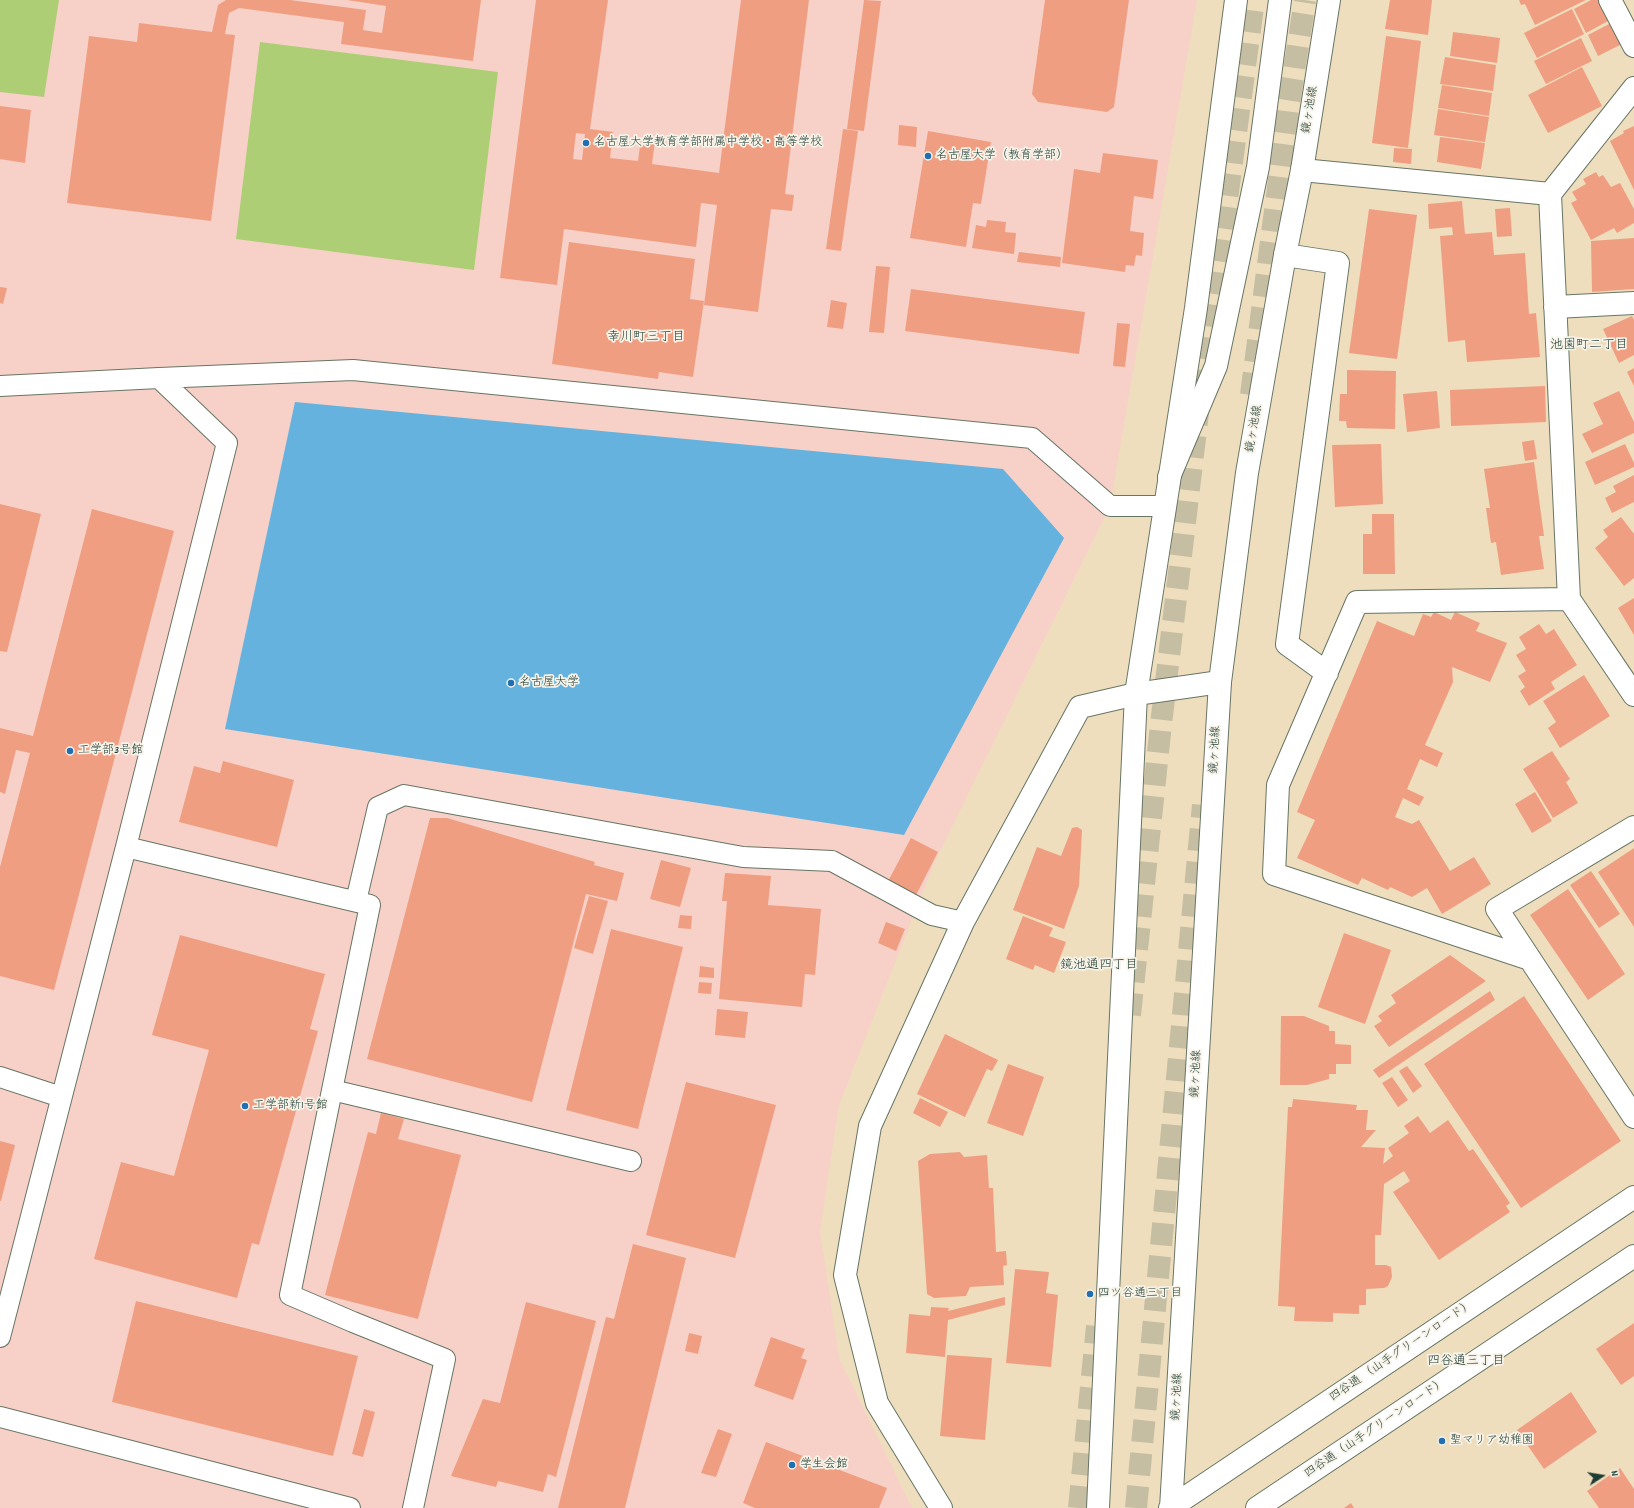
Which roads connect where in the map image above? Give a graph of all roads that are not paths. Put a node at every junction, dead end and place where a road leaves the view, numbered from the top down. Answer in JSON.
{"nodes":[{"id":1,"x":1236,"y":0,"type":"edge"},
{"id":2,"x":1280,"y":0,"type":"edge"},
{"id":3,"x":1328,"y":0,"type":"edge"},
{"id":4,"x":1610,"y":0,"type":"edge"},
{"id":5,"x":1634,"y":46,"type":"edge"},
{"id":6,"x":1634,"y":88,"type":"edge"},
{"id":7,"x":1302,"y":170,"type":"junction"},
{"id":8,"x":1550,"y":194,"type":"junction"},
{"id":9,"x":1285,"y":255,"type":"junction"},
{"id":10,"x":1634,"y":303,"type":"edge"},
{"id":11,"x":1555,"y":307,"type":"junction"},
{"id":12,"x":159,"y":378,"type":"junction"},
{"id":13,"x":0,"y":386,"type":"edge"},
{"id":14,"x":1170,"y":477,"type":"junction"},
{"id":15,"x":1165,"y":506,"type":"junction"},
{"id":16,"x":1569,"y":599,"type":"junction"},
{"id":17,"x":1327,"y":673,"type":"junction"},
{"id":18,"x":1220,"y":682,"type":"junction"},
{"id":19,"x":1136,"y":694,"type":"junction"},
{"id":20,"x":1634,"y":695,"type":"edge"},
{"id":21,"x":1634,"y":827,"type":"edge"},
{"id":22,"x":126,"y":847,"type":"junction"},
{"id":23,"x":356,"y":902,"type":"junction"},
{"id":24,"x":963,"y":922,"type":"junction"},
{"id":25,"x":1530,"y":959,"type":"junction"},
{"id":26,"x":0,"y":1077,"type":"edge"},
{"id":27,"x":332,"y":1090,"type":"junction"},
{"id":28,"x":61,"y":1097,"type":"junction"},
{"id":29,"x":1634,"y":1118,"type":"edge"},
{"id":30,"x":631,"y":1161,"type":"dead end"},
{"id":31,"x":1634,"y":1197,"type":"edge"},
{"id":32,"x":1634,"y":1256,"type":"edge"},
{"id":33,"x":0,"y":1337,"type":"edge"},
{"id":34,"x":0,"y":1417,"type":"edge"},
{"id":35,"x":350,"y":1508,"type":"edge"},
{"id":36,"x":413,"y":1508,"type":"edge"},
{"id":37,"x":941,"y":1508,"type":"edge"},
{"id":38,"x":1098,"y":1508,"type":"edge"},
{"id":39,"x":1171,"y":1508,"type":"edge"},
{"id":40,"x":1257,"y":1508,"type":"edge"}],
"edges":[{"from":1,"to":14,"type":"main road"},
{"from":2,"to":14,"type":"main road"},
{"from":3,"to":7,"type":"main road","name":"鏡ヶ池線"},
{"from":4,"to":5,"type":"main road"},
{"from":6,"to":8,"type":"main road"},
{"from":7,"to":8,"type":"main road"},
{"from":7,"to":9,"type":"main road","name":"鏡ヶ池線"},
{"from":8,"to":11,"type":"main road"},
{"from":9,"to":17,"type":"main road"},
{"from":9,"to":18,"type":"main road","name":"鏡ヶ池線"},
{"from":10,"to":11,"type":"main road"},
{"from":11,"to":16,"type":"main road"},
{"from":12,"to":13,"type":"lane"},
{"from":12,"to":15,"type":"lane"},
{"from":12,"to":22,"type":"lane"},
{"from":14,"to":15,"type":"main road"},
{"from":15,"to":19,"type":"main road"},
{"from":16,"to":17,"type":"main road"},
{"from":16,"to":20,"type":"main road"},
{"from":17,"to":25,"type":"main road"},
{"from":18,"to":19,"type":"main road"},
{"from":18,"to":39,"type":"main road","name":"鏡ヶ池線"},
{"from":19,"to":24,"type":"main road"},
{"from":19,"to":38,"type":"main road"},
{"from":21,"to":25,"type":"main road"},
{"from":22,"to":23,"type":"lane"},
{"from":22,"to":28,"type":"lane"},
{"from":23,"to":24,"type":"lane"},
{"from":23,"to":27,"type":"lane"},
{"from":24,"to":37,"type":"main road"},
{"from":25,"to":29,"type":"main road"},
{"from":26,"to":28,"type":"lane"},
{"from":27,"to":30,"type":"lane"},
{"from":27,"to":36,"type":"lane"},
{"from":28,"to":33,"type":"lane"},
{"from":31,"to":39,"type":"main road","name":"四谷通 （山手グリーンロード）"},
{"from":32,"to":40,"type":"main road","name":"四谷通（山手グリーンロード）"},
{"from":34,"to":35,"type":"lane"}]}
